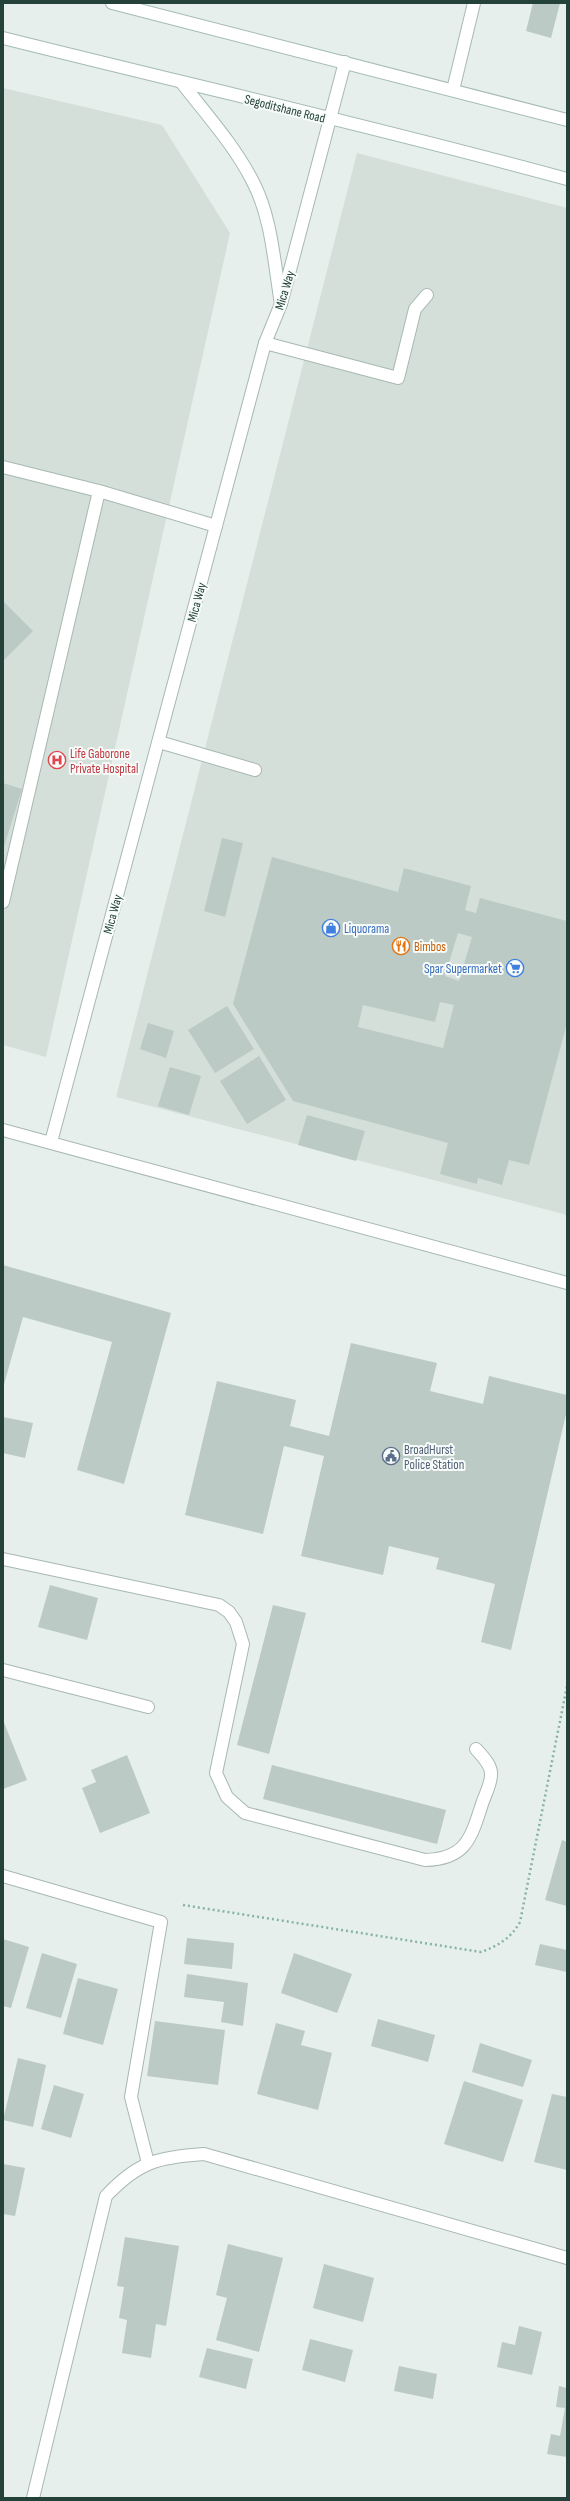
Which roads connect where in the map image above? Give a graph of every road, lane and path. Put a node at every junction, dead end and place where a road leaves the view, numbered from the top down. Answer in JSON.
{"nodes":[{"id":1,"x":112,"y":3,"type":"edge"},
{"id":2,"x":474,"y":3,"type":"edge"},
{"id":3,"x":3,"y":38,"type":"edge"},
{"id":4,"x":345,"y":62,"type":"junction"},
{"id":5,"x":182,"y":83,"type":"junction"},
{"id":6,"x":453,"y":90,"type":"junction"},
{"id":7,"x":331,"y":120,"type":"junction"},
{"id":8,"x":567,"y":120,"type":"edge"},
{"id":9,"x":567,"y":179,"type":"edge"},
{"id":10,"x":427,"y":295,"type":"dead end"},
{"id":11,"x":281,"y":304,"type":"junction"},
{"id":12,"x":265,"y":343,"type":"junction"},
{"id":13,"x":3,"y":467,"type":"edge"},
{"id":14,"x":99,"y":491,"type":"junction"},
{"id":15,"x":216,"y":526,"type":"junction"},
{"id":16,"x":159,"y":742,"type":"junction"},
{"id":17,"x":255,"y":770,"type":"dead end"},
{"id":18,"x":3,"y":902,"type":"edge"},
{"id":19,"x":3,"y":1130,"type":"edge"},
{"id":20,"x":50,"y":1142,"type":"junction"},
{"id":21,"x":567,"y":1283,"type":"edge"},
{"id":22,"x":3,"y":1559,"type":"edge"},
{"id":23,"x":3,"y":1670,"type":"edge"},
{"id":24,"x":148,"y":1707,"type":"dead end"},
{"id":25,"x":476,"y":1750,"type":"dead end"},
{"id":26,"x":3,"y":1876,"type":"edge"},
{"id":27,"x":148,"y":2163,"type":"junction"},
{"id":28,"x":567,"y":2258,"type":"edge"},
{"id":29,"x":32,"y":2498,"type":"edge"}],
"edges":[{"from":1,"to":4,"type":"street"},
{"from":2,"to":6,"type":"street"},
{"from":3,"to":5,"type":"street","name":"Segoditshane Road"},
{"from":4,"to":6,"type":"street"},
{"from":4,"to":7,"type":"street","name":"Mica Way"},
{"from":5,"to":7,"type":"street","name":"Segoditshane Road"},
{"from":5,"to":11,"type":"street"},
{"from":6,"to":8,"type":"street"},
{"from":7,"to":9,"type":"street","name":"Segoditshane Road"},
{"from":7,"to":11,"type":"street","name":"Mica Way"},
{"from":10,"to":12,"type":"street"},
{"from":11,"to":12,"type":"street","name":"Mica Way"},
{"from":12,"to":15,"type":"street","name":"Mica Way"},
{"from":13,"to":14,"type":"street"},
{"from":14,"to":15,"type":"street"},
{"from":14,"to":18,"type":"street"},
{"from":15,"to":16,"type":"street","name":"Mica Way"},
{"from":16,"to":17,"type":"street"},
{"from":16,"to":20,"type":"street","name":"Mica Way"},
{"from":19,"to":20,"type":"street"},
{"from":20,"to":21,"type":"street"},
{"from":22,"to":25,"type":"street"},
{"from":23,"to":24,"type":"street"},
{"from":26,"to":27,"type":"street"},
{"from":27,"to":28,"type":"street"},
{"from":27,"to":29,"type":"street"}]}
